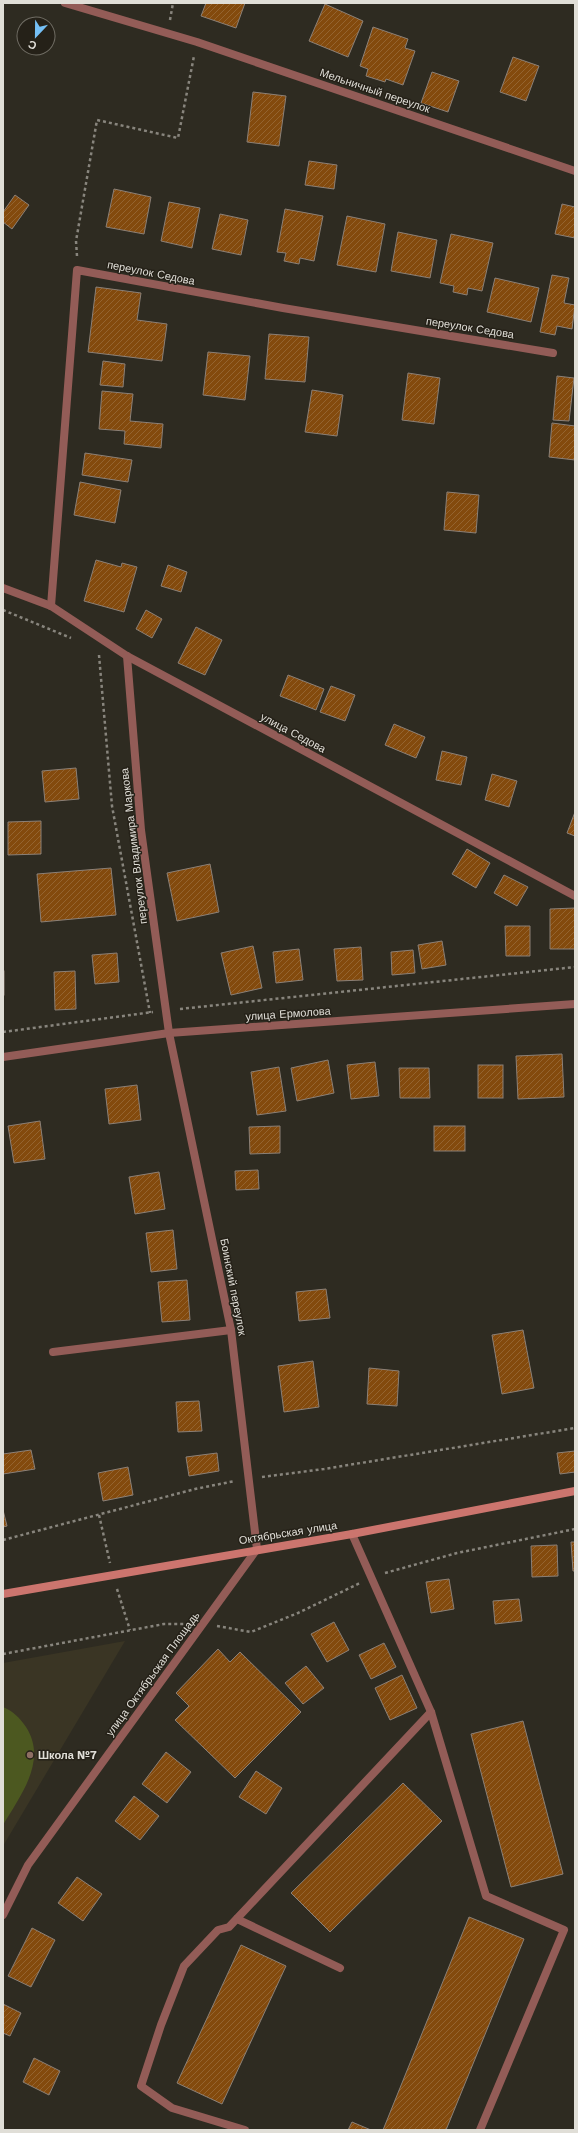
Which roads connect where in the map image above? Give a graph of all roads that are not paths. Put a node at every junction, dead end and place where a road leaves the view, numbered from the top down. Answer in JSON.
{"nodes":[{"id":1,"x":65,"y":3,"type":"edge"},
{"id":2,"x":575,"y":171,"type":"edge"},
{"id":3,"x":553,"y":353,"type":"dead end"},
{"id":4,"x":3,"y":588,"type":"edge"},
{"id":5,"x":51,"y":606,"type":"junction"},
{"id":6,"x":127,"y":656,"type":"junction"},
{"id":7,"x":575,"y":896,"type":"edge"},
{"id":8,"x":575,"y":1004,"type":"edge"},
{"id":9,"x":169,"y":1033,"type":"junction"},
{"id":10,"x":3,"y":1057,"type":"edge"},
{"id":11,"x":231,"y":1330,"type":"junction"},
{"id":12,"x":53,"y":1352,"type":"dead end"},
{"id":13,"x":575,"y":1491,"type":"edge"},
{"id":14,"x":352,"y":1534,"type":"junction"},
{"id":15,"x":257,"y":1549,"type":"junction"},
{"id":16,"x":3,"y":1594,"type":"edge"},
{"id":17,"x":431,"y":1712,"type":"junction"},
{"id":18,"x":3,"y":1915,"type":"edge"},
{"id":19,"x":237,"y":1919,"type":"junction"},
{"id":20,"x":340,"y":1968,"type":"dead end"},
{"id":21,"x":246,"y":2130,"type":"edge"},
{"id":22,"x":480,"y":2130,"type":"edge"}],
"edges":[{"from":1,"to":2,"type":"street","name":"Мельничный переулок"},
{"from":3,"to":5,"type":"street","name":"переулок Седова"},
{"from":4,"to":5,"type":"street","name":"улица Седова"},
{"from":5,"to":6,"type":"street","name":"улица Седова"},
{"from":6,"to":7,"type":"street","name":"улица Седова"},
{"from":6,"to":9,"type":"street","name":"переулок Владимира Маркова"},
{"from":8,"to":9,"type":"street","name":"улица Ермолова"},
{"from":9,"to":10,"type":"street","name":"улица Ермолова"},
{"from":9,"to":11,"type":"street","name":"Боинский переулок"},
{"from":11,"to":12,"type":"street"},
{"from":11,"to":15,"type":"street","name":"Боинский переулок"},
{"from":13,"to":14,"type":"main road","name":"Октябрьская улица"},
{"from":14,"to":15,"type":"main road","name":"Октябрьская улица"},
{"from":14,"to":17,"type":"street"},
{"from":15,"to":16,"type":"main road","name":"Октябрьская улица"},
{"from":15,"to":18,"type":"street","name":"улица Октябрьская Площадь"},
{"from":17,"to":19,"type":"street"},
{"from":17,"to":22,"type":"street"},
{"from":19,"to":20,"type":"street"},
{"from":19,"to":21,"type":"street"}]}
